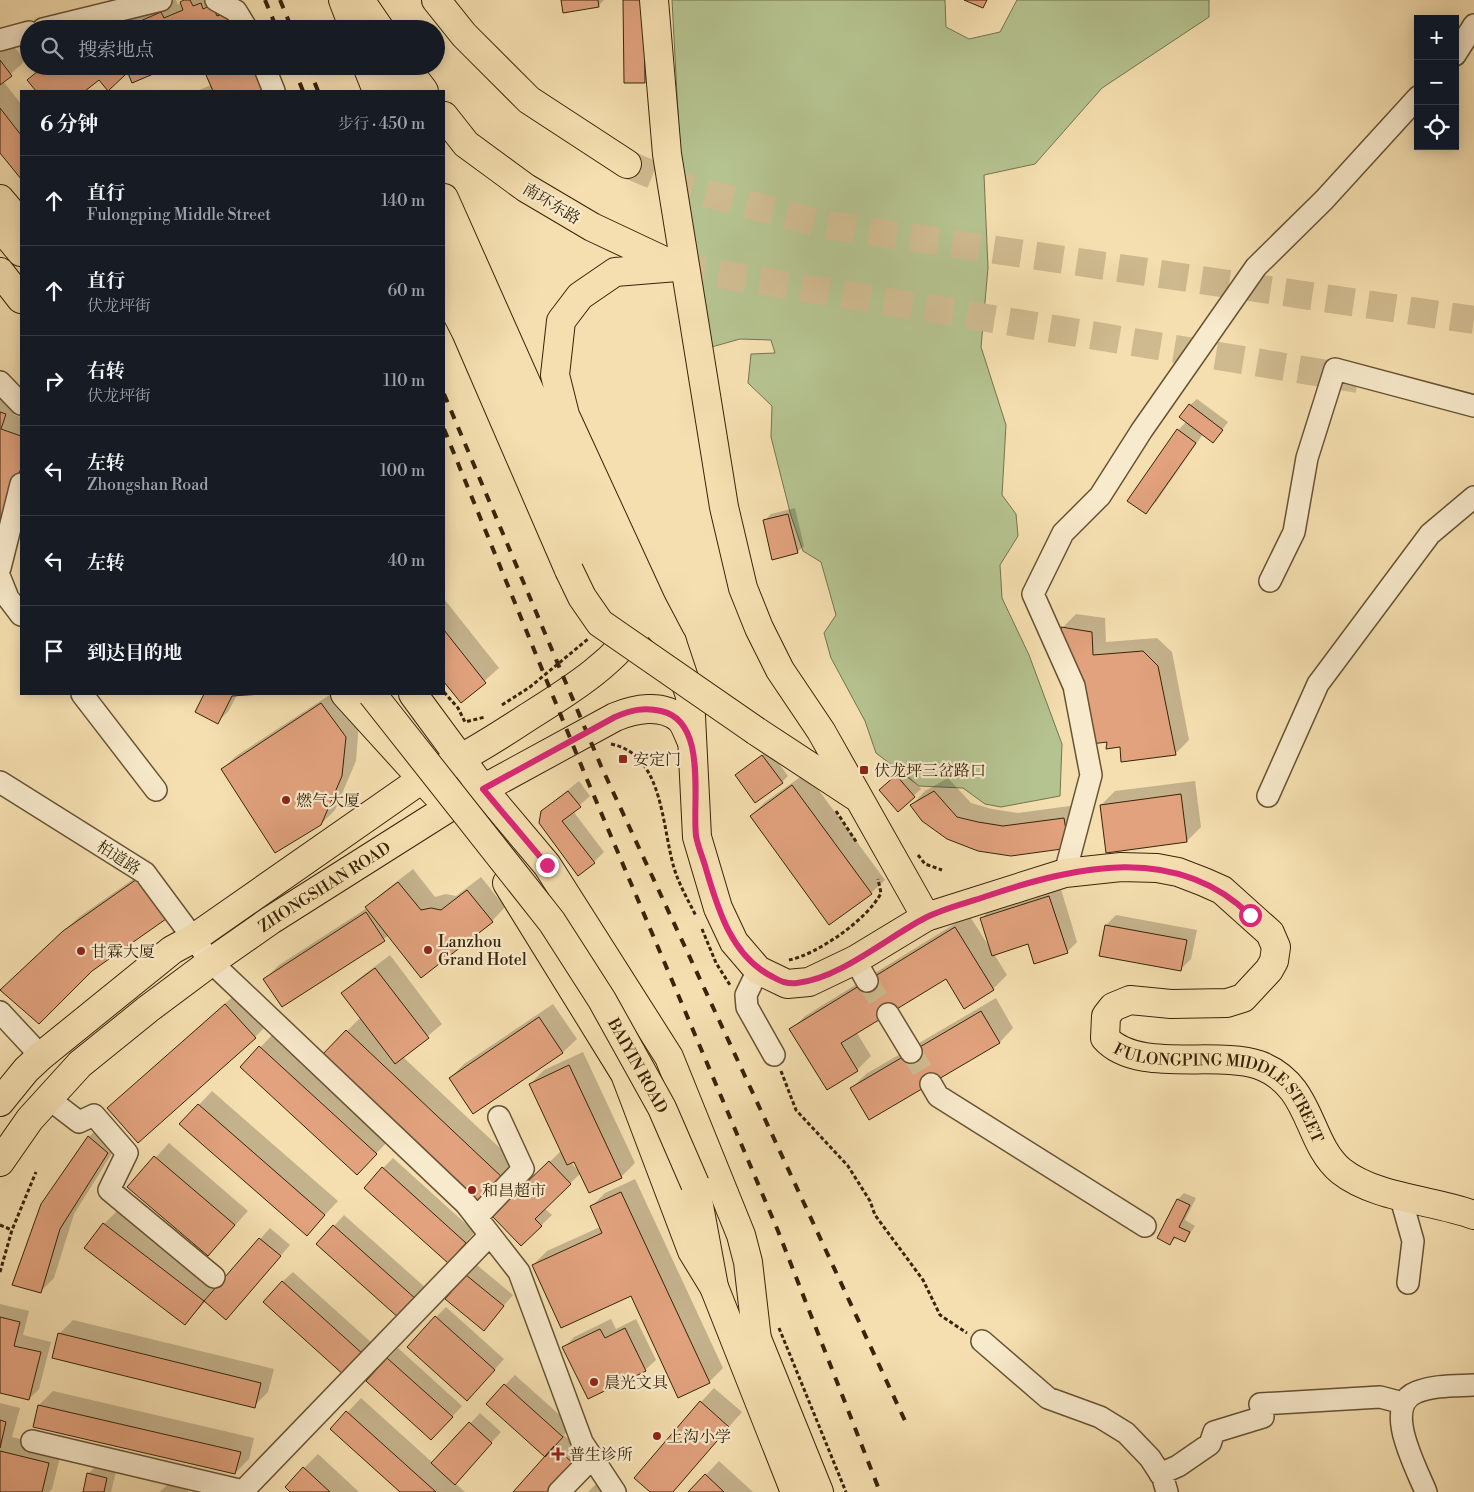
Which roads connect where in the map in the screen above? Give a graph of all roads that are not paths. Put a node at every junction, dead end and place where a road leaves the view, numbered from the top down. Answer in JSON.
{"nodes":[{"id":1,"x":161,"y":0,"type":"edge"},
{"id":2,"x":216,"y":0,"type":"edge"},
{"id":3,"x":343,"y":0,"type":"edge"},
{"id":4,"x":360,"y":0,"type":"edge"},
{"id":5,"x":436,"y":0,"type":"edge"},
{"id":6,"x":446,"y":0,"type":"edge"},
{"id":7,"x":654,"y":0,"type":"edge"},
{"id":8,"x":80,"y":20,"type":"edge"},
{"id":9,"x":242,"y":20,"type":"edge"},
{"id":10,"x":351,"y":20,"type":"edge"},
{"id":11,"x":368,"y":20,"type":"edge"},
{"id":12,"x":374,"y":20,"type":"edge"},
{"id":13,"x":1474,"y":25,"type":"edge"},
{"id":14,"x":20,"y":34,"type":"edge"},
{"id":15,"x":464,"y":35,"type":"junction"},
{"id":16,"x":0,"y":40,"type":"edge"},
{"id":17,"x":1459,"y":49,"type":"edge"},
{"id":18,"x":268,"y":75,"type":"edge"},
{"id":19,"x":412,"y":75,"type":"edge"},
{"id":20,"x":274,"y":90,"type":"edge"},
{"id":21,"x":423,"y":90,"type":"edge"},
{"id":22,"x":1414,"y":101,"type":"edge"},
{"id":23,"x":445,"y":117,"type":"edge"},
{"id":24,"x":627,"y":164,"type":"tunnel mouth"},
{"id":25,"x":0,"y":199,"type":"edge"},
{"id":26,"x":445,"y":200,"type":"edge"},
{"id":27,"x":16,"y":224,"type":"edge"},
{"id":28,"x":445,"y":241,"type":"edge"},
{"id":29,"x":20,"y":246,"type":"edge"},
{"id":30,"x":0,"y":250,"type":"edge"},
{"id":31,"x":0,"y":272,"type":"edge"},
{"id":32,"x":20,"y":275,"type":"edge"},
{"id":33,"x":445,"y":291,"type":"edge"},
{"id":34,"x":20,"y":297,"type":"edge"},
{"id":35,"x":0,"y":382,"type":"edge"},
{"id":36,"x":20,"y":403,"type":"edge"},
{"id":37,"x":1474,"y":406,"type":"edge"},
{"id":38,"x":20,"y":488,"type":"edge"},
{"id":39,"x":1474,"y":497,"type":"edge"},
{"id":40,"x":0,"y":568,"type":"edge"},
{"id":41,"x":0,"y":578,"type":"edge"},
{"id":42,"x":1270,"y":581,"type":"dead end"},
{"id":43,"x":20,"y":614,"type":"edge"},
{"id":44,"x":631,"y":638,"type":"junction"},
{"id":45,"x":672,"y":642,"type":"junction"},
{"id":46,"x":83,"y":695,"type":"edge"},
{"id":47,"x":346,"y":695,"type":"edge"},
{"id":48,"x":373,"y":695,"type":"edge"},
{"id":49,"x":394,"y":695,"type":"edge"},
{"id":50,"x":414,"y":695,"type":"edge"},
{"id":51,"x":691,"y":740,"type":"junction"},
{"id":52,"x":462,"y":760,"type":"junction"},
{"id":53,"x":422,"y":779,"type":"junction"},
{"id":54,"x":0,"y":782,"type":"edge"},
{"id":55,"x":483,"y":789,"type":"junction"},
{"id":56,"x":156,"y":790,"type":"dead end"},
{"id":57,"x":1268,"y":796,"type":"dead end"},
{"id":58,"x":861,"y":800,"type":"junction"},
{"id":59,"x":448,"y":808,"type":"junction"},
{"id":60,"x":1065,"y":873,"type":"junction"},
{"id":61,"x":926,"y":917,"type":"junction"},
{"id":62,"x":194,"y":938,"type":"junction"},
{"id":63,"x":211,"y":962,"type":"junction"},
{"id":64,"x":770,"y":964,"type":"junction"},
{"id":65,"x":0,"y":1012,"type":"edge"},
{"id":66,"x":888,"y":1014,"type":"tunnel mouth"},
{"id":67,"x":911,"y":1052,"type":"tunnel mouth"},
{"id":68,"x":774,"y":1055,"type":"road end"},
{"id":69,"x":41,"y":1056,"type":"junction"},
{"id":70,"x":931,"y":1084,"type":"tunnel mouth"},
{"id":71,"x":49,"y":1099,"type":"junction"},
{"id":72,"x":0,"y":1102,"type":"edge"},
{"id":73,"x":499,"y":1117,"type":"dead end"},
{"id":74,"x":0,"y":1162,"type":"edge"},
{"id":75,"x":701,"y":1182,"type":"junction"},
{"id":76,"x":1400,"y":1195,"type":"junction"},
{"id":77,"x":1472,"y":1215,"type":"edge"},
{"id":78,"x":477,"y":1217,"type":"junction"},
{"id":79,"x":1144,"y":1226,"type":"dead end"},
{"id":80,"x":490,"y":1235,"type":"junction"},
{"id":81,"x":214,"y":1277,"type":"dead end"},
{"id":82,"x":1408,"y":1283,"type":"dead end"},
{"id":83,"x":714,"y":1287,"type":"junction"},
{"id":84,"x":758,"y":1340,"type":"junction"},
{"id":85,"x":982,"y":1341,"type":"road end"},
{"id":86,"x":1474,"y":1385,"type":"edge"},
{"id":87,"x":1403,"y":1403,"type":"junction"},
{"id":88,"x":32,"y":1441,"type":"dead end"},
{"id":89,"x":592,"y":1458,"type":"junction"},
{"id":90,"x":1164,"y":1483,"type":"edge"},
{"id":91,"x":559,"y":1492,"type":"edge"},
{"id":92,"x":615,"y":1492,"type":"edge"},
{"id":93,"x":795,"y":1492,"type":"edge"},
{"id":94,"x":819,"y":1492,"type":"edge"},
{"id":95,"x":1426,"y":1492,"type":"edge"}],
"edges":[{"from":1,"to":8,"type":"street"},
{"from":2,"to":9,"type":"street"},
{"from":3,"to":10,"type":"main road"},
{"from":4,"to":11,"type":"main road"},
{"from":4,"to":12,"type":"main road"},
{"from":5,"to":15,"type":"main road"},
{"from":6,"to":15,"type":"main road"},
{"from":7,"to":58,"type":"main road"},
{"from":13,"to":17,"type":"street"},
{"from":14,"to":16,"type":"street"},
{"from":15,"to":24,"type":"main road"},
{"from":18,"to":20,"type":"street"},
{"from":19,"to":21,"type":"main road"},
{"from":22,"to":60,"type":"street"},
{"from":23,"to":45,"type":"main road","name":"南环东路"},
{"from":25,"to":27,"type":"main road"},
{"from":26,"to":44,"type":"main road"},
{"from":27,"to":29,"type":"main road"},
{"from":28,"to":44,"type":"main road"},
{"from":30,"to":32,"type":"main road"},
{"from":31,"to":34,"type":"main road"},
{"from":33,"to":58,"type":"main road","bridge":true},
{"from":35,"to":36,"type":"street"},
{"from":37,"to":42,"type":"street"},
{"from":38,"to":40,"type":"street"},
{"from":39,"to":57,"type":"street"},
{"from":41,"to":43,"type":"street"},
{"from":44,"to":45,"type":"main road","name":"ZHONGSHAN ROAD"},
{"from":44,"to":52,"type":"main road","name":"ZHONGSHAN ROAD"},
{"from":45,"to":51,"type":"main road"},
{"from":46,"to":56,"type":"street"},
{"from":47,"to":53,"type":"main road"},
{"from":48,"to":75,"type":"main road","name":"BAIYIN ROAD","bridge":true},
{"from":49,"to":75,"type":"main road","name":"BAIYIN ROAD"},
{"from":50,"to":52,"type":"main road"},
{"from":51,"to":55,"type":"main road","name":"ZHONGSHAN ROAD"},
{"from":51,"to":64,"type":"main road"},
{"from":52,"to":53,"type":"main road","name":"ZHONGSHAN ROAD"},
{"from":52,"to":55,"type":"main road"},
{"from":53,"to":59,"type":"main road"},
{"from":53,"to":62,"type":"main road","name":"ZHONGSHAN ROAD"},
{"from":54,"to":62,"type":"street","name":"柏道路"},
{"from":55,"to":59,"type":"main road","name":"ZHONGSHAN ROAD"},
{"from":55,"to":84,"type":"main road"},
{"from":58,"to":61,"type":"main road"},
{"from":59,"to":63,"type":"main road","name":"ZHONGSHAN ROAD"},
{"from":59,"to":83,"type":"main road"},
{"from":60,"to":61,"type":"main road","name":"FULONGPING MIDDLE STREET"},
{"from":60,"to":76,"type":"main road","name":"FULONGPING MIDDLE STREET"},
{"from":61,"to":64,"type":"main road","name":"FULONGPING MIDDLE STREET"},
{"from":62,"to":63,"type":"street","name":"柏道路"},
{"from":62,"to":69,"type":"main road","name":"ZHONGSHAN ROAD"},
{"from":63,"to":71,"type":"main road","name":"ZHONGSHAN ROAD"},
{"from":63,"to":78,"type":"street","name":"柏道路"},
{"from":64,"to":68,"type":"street"},
{"from":65,"to":69,"type":"street"},
{"from":66,"to":67,"type":"street"},
{"from":69,"to":72,"type":"main road","name":"ZHONGSHAN ROAD"},
{"from":70,"to":79,"type":"street"},
{"from":71,"to":74,"type":"main road","name":"ZHONGSHAN ROAD"},
{"from":71,"to":81,"type":"street"},
{"from":73,"to":78,"type":"street"},
{"from":75,"to":83,"type":"main road","name":"BAIYIN ROAD"},
{"from":75,"to":84,"type":"main road","name":"BAIYIN ROAD"},
{"from":76,"to":77,"type":"main road","name":"FULONGPING MIDDLE STREET"},
{"from":76,"to":82,"type":"street"},
{"from":78,"to":80,"type":"street","name":"柏道路"},
{"from":80,"to":88,"type":"street"},
{"from":80,"to":89,"type":"street","name":"柏道路"},
{"from":83,"to":93,"type":"main road","name":"BAIYIN ROAD"},
{"from":84,"to":94,"type":"main road","name":"BAIYIN ROAD"},
{"from":85,"to":90,"type":"street"},
{"from":86,"to":87,"type":"street"},
{"from":87,"to":90,"type":"street"},
{"from":87,"to":95,"type":"street"},
{"from":89,"to":91,"type":"street"},
{"from":89,"to":92,"type":"street","name":"柏道路"}]}
